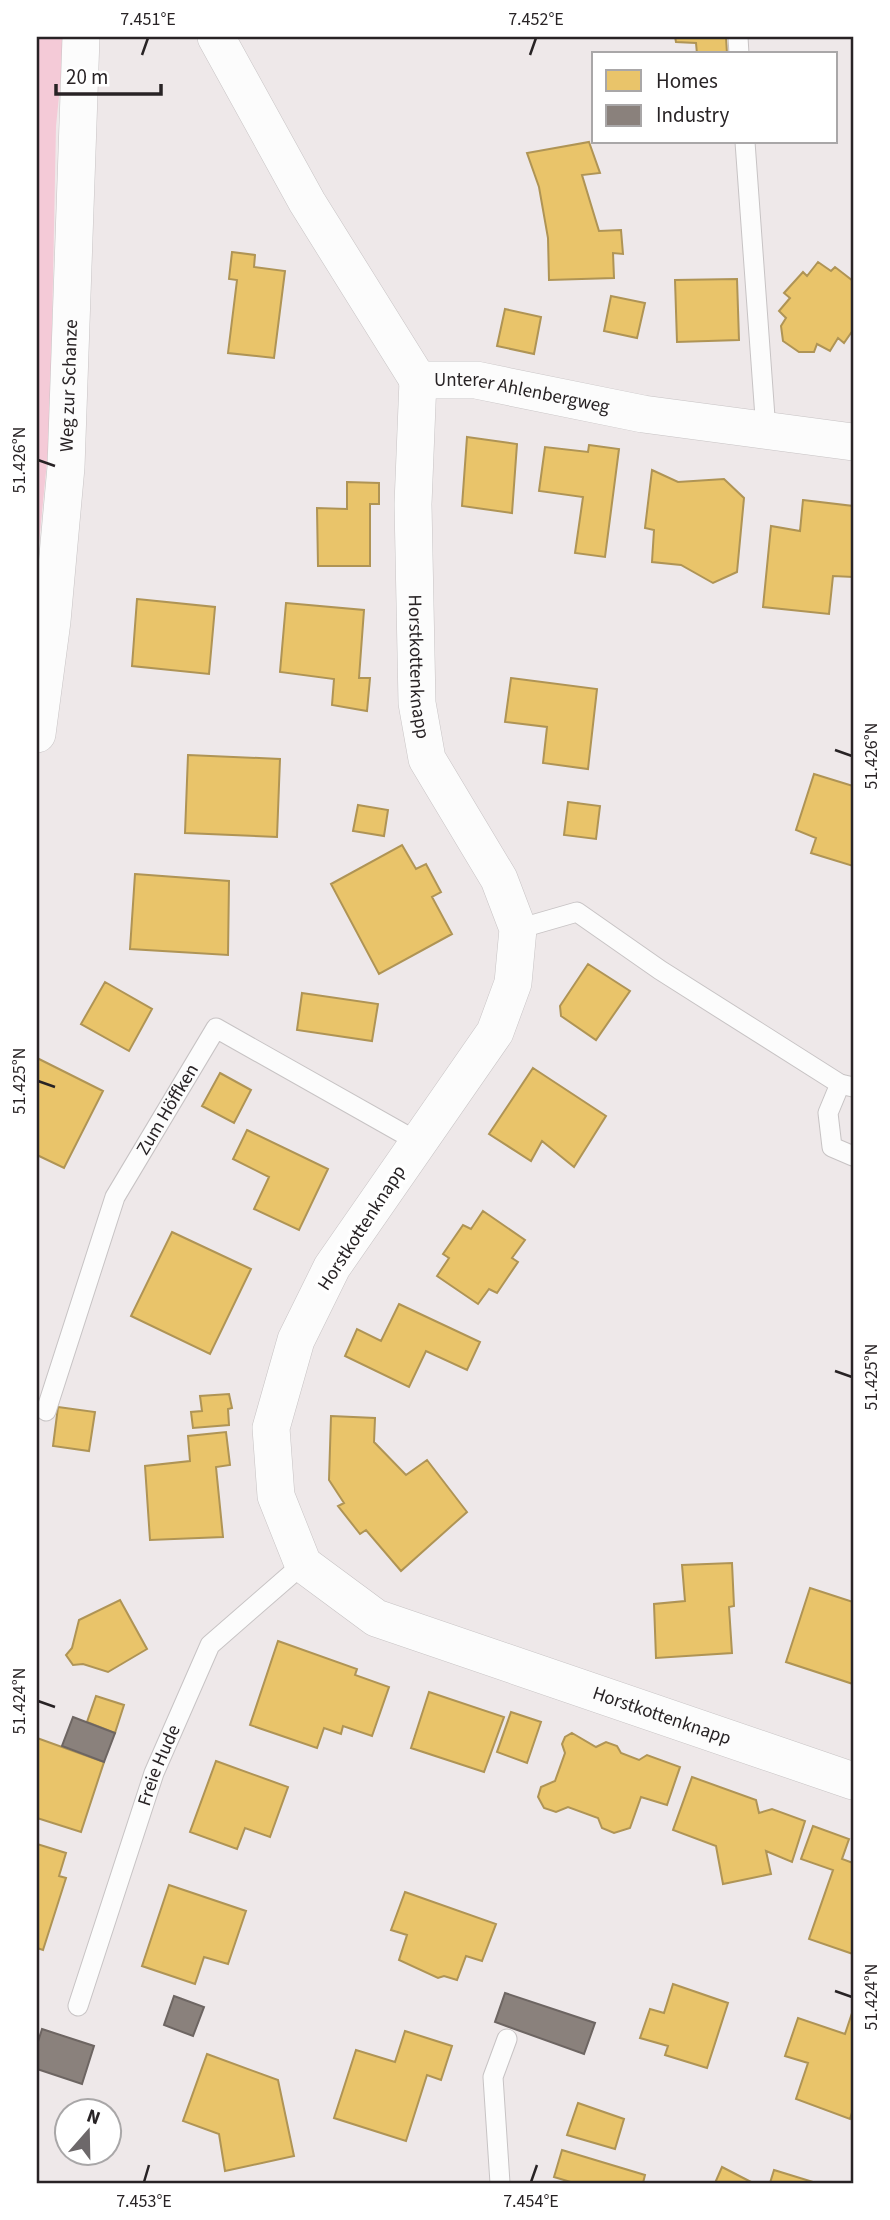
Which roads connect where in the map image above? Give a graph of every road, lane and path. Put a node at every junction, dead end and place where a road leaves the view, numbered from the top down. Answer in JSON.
{"nodes":[{"id":1,"x":81,"y":37,"type":"edge"},
{"id":2,"x":216,"y":37,"type":"edge"},
{"id":3,"x":745,"y":144,"type":"edge"},
{"id":4,"x":418,"y":380,"type":"junction"},
{"id":5,"x":766,"y":431,"type":"junction"},
{"id":6,"x":853,"y":442,"type":"edge"},
{"id":7,"x":37,"y":734,"type":"edge"},
{"id":8,"x":518,"y":929,"type":"junction"},
{"id":9,"x":847,"y":1085,"type":"edge"},
{"id":10,"x":418,"y":1142,"type":"junction"},
{"id":11,"x":853,"y":1156,"type":"edge"},
{"id":12,"x":46,"y":1411,"type":"dead end"},
{"id":13,"x":303,"y":1564,"type":"junction"},
{"id":14,"x":853,"y":1781,"type":"edge"},
{"id":15,"x":78,"y":2006,"type":"dead end"},
{"id":16,"x":507,"y":2039,"type":"dead end"},
{"id":17,"x":500,"y":2183,"type":"edge"}],
"edges":[{"from":1,"to":7,"type":"street","name":"Weg zur Schanze"},
{"from":2,"to":4,"type":"street","name":"Unterer Ahlenbergweg"},
{"from":3,"to":5,"type":"lane"},
{"from":4,"to":5,"type":"street","name":"Unterer Ahlenbergweg"},
{"from":4,"to":8,"type":"street","name":"Horstkottenknapp"},
{"from":5,"to":6,"type":"street","name":"Unterer Ahlenbergweg"},
{"from":8,"to":9,"type":"lane"},
{"from":8,"to":10,"type":"street","name":"Horstkottenknapp"},
{"from":9,"to":11,"type":"lane"},
{"from":10,"to":12,"type":"lane","name":"Zum Höffken"},
{"from":10,"to":13,"type":"street","name":"Horstkottenknapp"},
{"from":13,"to":14,"type":"street","name":"Horstkottenknapp"},
{"from":13,"to":15,"type":"lane","name":"Freie Hude"},
{"from":16,"to":17,"type":"lane"}]}
